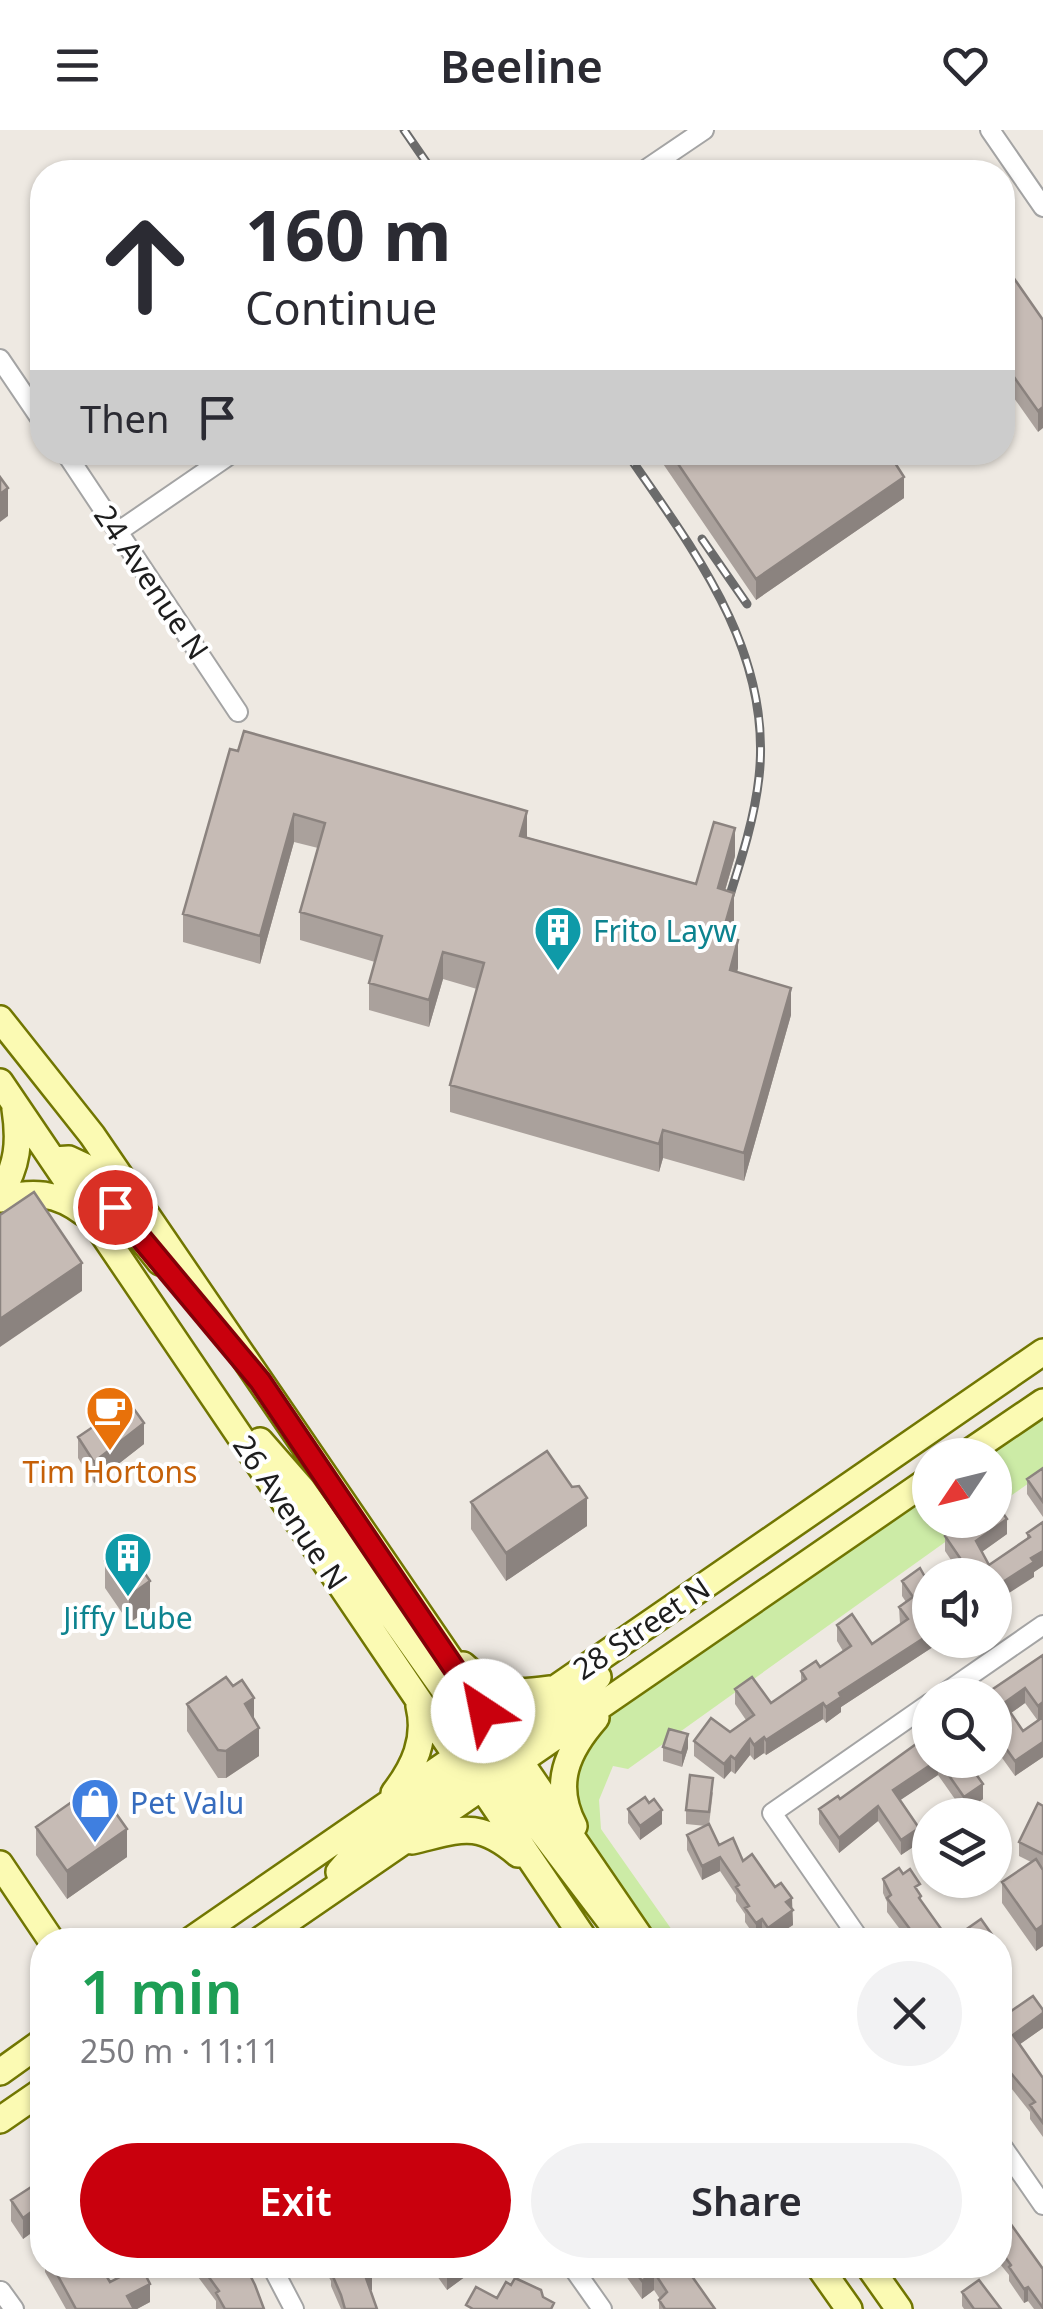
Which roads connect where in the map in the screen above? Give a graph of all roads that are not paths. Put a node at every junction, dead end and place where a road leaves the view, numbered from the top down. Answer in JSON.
{"nodes":[{"id":1,"x":704,"y":130,"type":"edge"},
{"id":2,"x":990,"y":130,"type":"edge"},
{"id":3,"x":660,"y":160,"type":"edge"},
{"id":4,"x":1011,"y":160,"type":"edge"},
{"id":5,"x":1015,"y":166,"type":"edge"},
{"id":6,"x":1043,"y":206,"type":"edge"},
{"id":7,"x":0,"y":360,"type":"edge"},
{"id":8,"x":30,"y":403,"type":"edge"},
{"id":9,"x":74,"y":465,"type":"edge"},
{"id":10,"x":215,"y":465,"type":"edge"},
{"id":11,"x":120,"y":531,"type":"junction"},
{"id":12,"x":238,"y":712,"type":"dead end"},
{"id":13,"x":0,"y":1019,"type":"edge"},
{"id":14,"x":0,"y":1082,"type":"edge"},
{"id":15,"x":15,"y":1104,"type":"junction"},
{"id":16,"x":53,"y":1160,"type":"junction"},
{"id":17,"x":0,"y":1196,"type":"edge"},
{"id":18,"x":93,"y":1220,"type":"junction"},
{"id":19,"x":1043,"y":1352,"type":"edge"},
{"id":20,"x":188,"y":1360,"type":"junction"},
{"id":21,"x":260,"y":1381,"type":"junction"},
{"id":22,"x":1043,"y":1402,"type":"edge"},
{"id":23,"x":989,"y":1438,"type":"edge"},
{"id":24,"x":912,"y":1490,"type":"edge"},
{"id":25,"x":708,"y":1582,"type":"junction"},
{"id":26,"x":1043,"y":1625,"type":"edge"},
{"id":27,"x":436,"y":1641,"type":"junction"},
{"id":28,"x":967,"y":1678,"type":"edge"},
{"id":29,"x":554,"y":1688,"type":"junction"},
{"id":30,"x":620,"y":1689,"type":"junction"},
{"id":31,"x":416,"y":1697,"type":"junction"},
{"id":32,"x":912,"y":1716,"type":"edge"},
{"id":33,"x":487,"y":1758,"type":"junction"},
{"id":34,"x":384,"y":1806,"type":"junction"},
{"id":35,"x":397,"y":1845,"type":"junction"},
{"id":36,"x":0,"y":1864,"type":"edge"},
{"id":37,"x":533,"y":1867,"type":"junction"},
{"id":38,"x":606,"y":1888,"type":"junction"},
{"id":39,"x":312,"y":1902,"type":"junction"},
{"id":40,"x":46,"y":1928,"type":"edge"},
{"id":41,"x":208,"y":1928,"type":"edge"},
{"id":42,"x":276,"y":1928,"type":"edge"},
{"id":43,"x":576,"y":1928,"type":"edge"},
{"id":44,"x":615,"y":1928,"type":"edge"},
{"id":45,"x":634,"y":1928,"type":"edge"},
{"id":46,"x":852,"y":1928,"type":"edge"},
{"id":47,"x":30,"y":2050,"type":"edge"},
{"id":48,"x":0,"y":2072,"type":"edge"},
{"id":49,"x":30,"y":2099,"type":"edge"},
{"id":50,"x":0,"y":2120,"type":"edge"},
{"id":51,"x":1012,"y":2160,"type":"edge"},
{"id":52,"x":1043,"y":2205,"type":"edge"},
{"id":53,"x":277,"y":2278,"type":"edge"},
{"id":54,"x":579,"y":2278,"type":"edge"},
{"id":55,"x":827,"y":2278,"type":"edge"},
{"id":56,"x":877,"y":2278,"type":"edge"},
{"id":57,"x":1,"y":2291,"type":"edge"},
{"id":58,"x":14,"y":2309,"type":"edge"},
{"id":59,"x":294,"y":2309,"type":"edge"},
{"id":60,"x":602,"y":2309,"type":"edge"},
{"id":61,"x":849,"y":2309,"type":"edge"},
{"id":62,"x":898,"y":2309,"type":"edge"}],
"edges":[{"from":1,"to":3,"type":"street"},
{"from":2,"to":4,"type":"street"},
{"from":5,"to":6,"type":"street"},
{"from":7,"to":8,"type":"street"},
{"from":9,"to":11,"type":"street","name":"24 Avenue N"},
{"from":10,"to":11,"type":"street"},
{"from":11,"to":12,"type":"street","name":"24 Avenue N"},
{"from":13,"to":21,"type":"main road","name":"26 Avenue N"},
{"from":14,"to":15,"type":"main road","name":"26 Avenue N"},
{"from":15,"to":16,"type":"main road","name":"26 Avenue N"},
{"from":15,"to":17,"type":"main road"},
{"from":16,"to":18,"type":"main road","name":"26 Avenue N"},
{"from":16,"to":21,"type":"main road"},
{"from":17,"to":18,"type":"main road"},
{"from":18,"to":20,"type":"main road","name":"26 Avenue N"},
{"from":19,"to":25,"type":"main road","name":"28 Street N"},
{"from":20,"to":31,"type":"main road","name":"26 Avenue N"},
{"from":20,"to":33,"type":"main road"},
{"from":21,"to":27,"type":"main road","name":"26 Avenue N"},
{"from":22,"to":23,"type":"main road"},
{"from":24,"to":30,"type":"main road","name":"28 Street N"},
{"from":25,"to":29,"type":"main road","name":"28 Street N"},
{"from":25,"to":33,"type":"main road"},
{"from":26,"to":28,"type":"street"},
{"from":27,"to":29,"type":"main road"},
{"from":27,"to":33,"type":"main road","name":"26 Avenue N"},
{"from":29,"to":33,"type":"main road","name":"28 Street N"},
{"from":30,"to":33,"type":"main road","name":"28 Street N"},
{"from":30,"to":38,"type":"main road"},
{"from":31,"to":33,"type":"main road","name":"26 Avenue N"},
{"from":31,"to":34,"type":"main road"},
{"from":32,"to":46,"type":"street"},
{"from":33,"to":34,"type":"main road","name":"28 Street N"},
{"from":33,"to":35,"type":"main road","name":"28 Street N"},
{"from":33,"to":37,"type":"main road","name":"26 Avenue N"},
{"from":33,"to":38,"type":"main road","name":"26 Avenue N"},
{"from":33,"to":39,"type":"main road"},
{"from":33,"to":44,"type":"main road"},
{"from":34,"to":41,"type":"main road","name":"28 Street N"},
{"from":35,"to":37,"type":"main road"},
{"from":35,"to":39,"type":"main road","name":"28 Street N"},
{"from":36,"to":40,"type":"main road"},
{"from":37,"to":43,"type":"main road","name":"26 Avenue N"},
{"from":38,"to":45,"type":"main road","name":"26 Avenue N"},
{"from":39,"to":42,"type":"main road","name":"28 Street N"},
{"from":47,"to":48,"type":"main road"},
{"from":49,"to":50,"type":"main road"},
{"from":51,"to":52,"type":"street"},
{"from":53,"to":59,"type":"street"},
{"from":54,"to":60,"type":"street"},
{"from":55,"to":61,"type":"main road"},
{"from":56,"to":62,"type":"main road"},
{"from":57,"to":58,"type":"street"}]}
